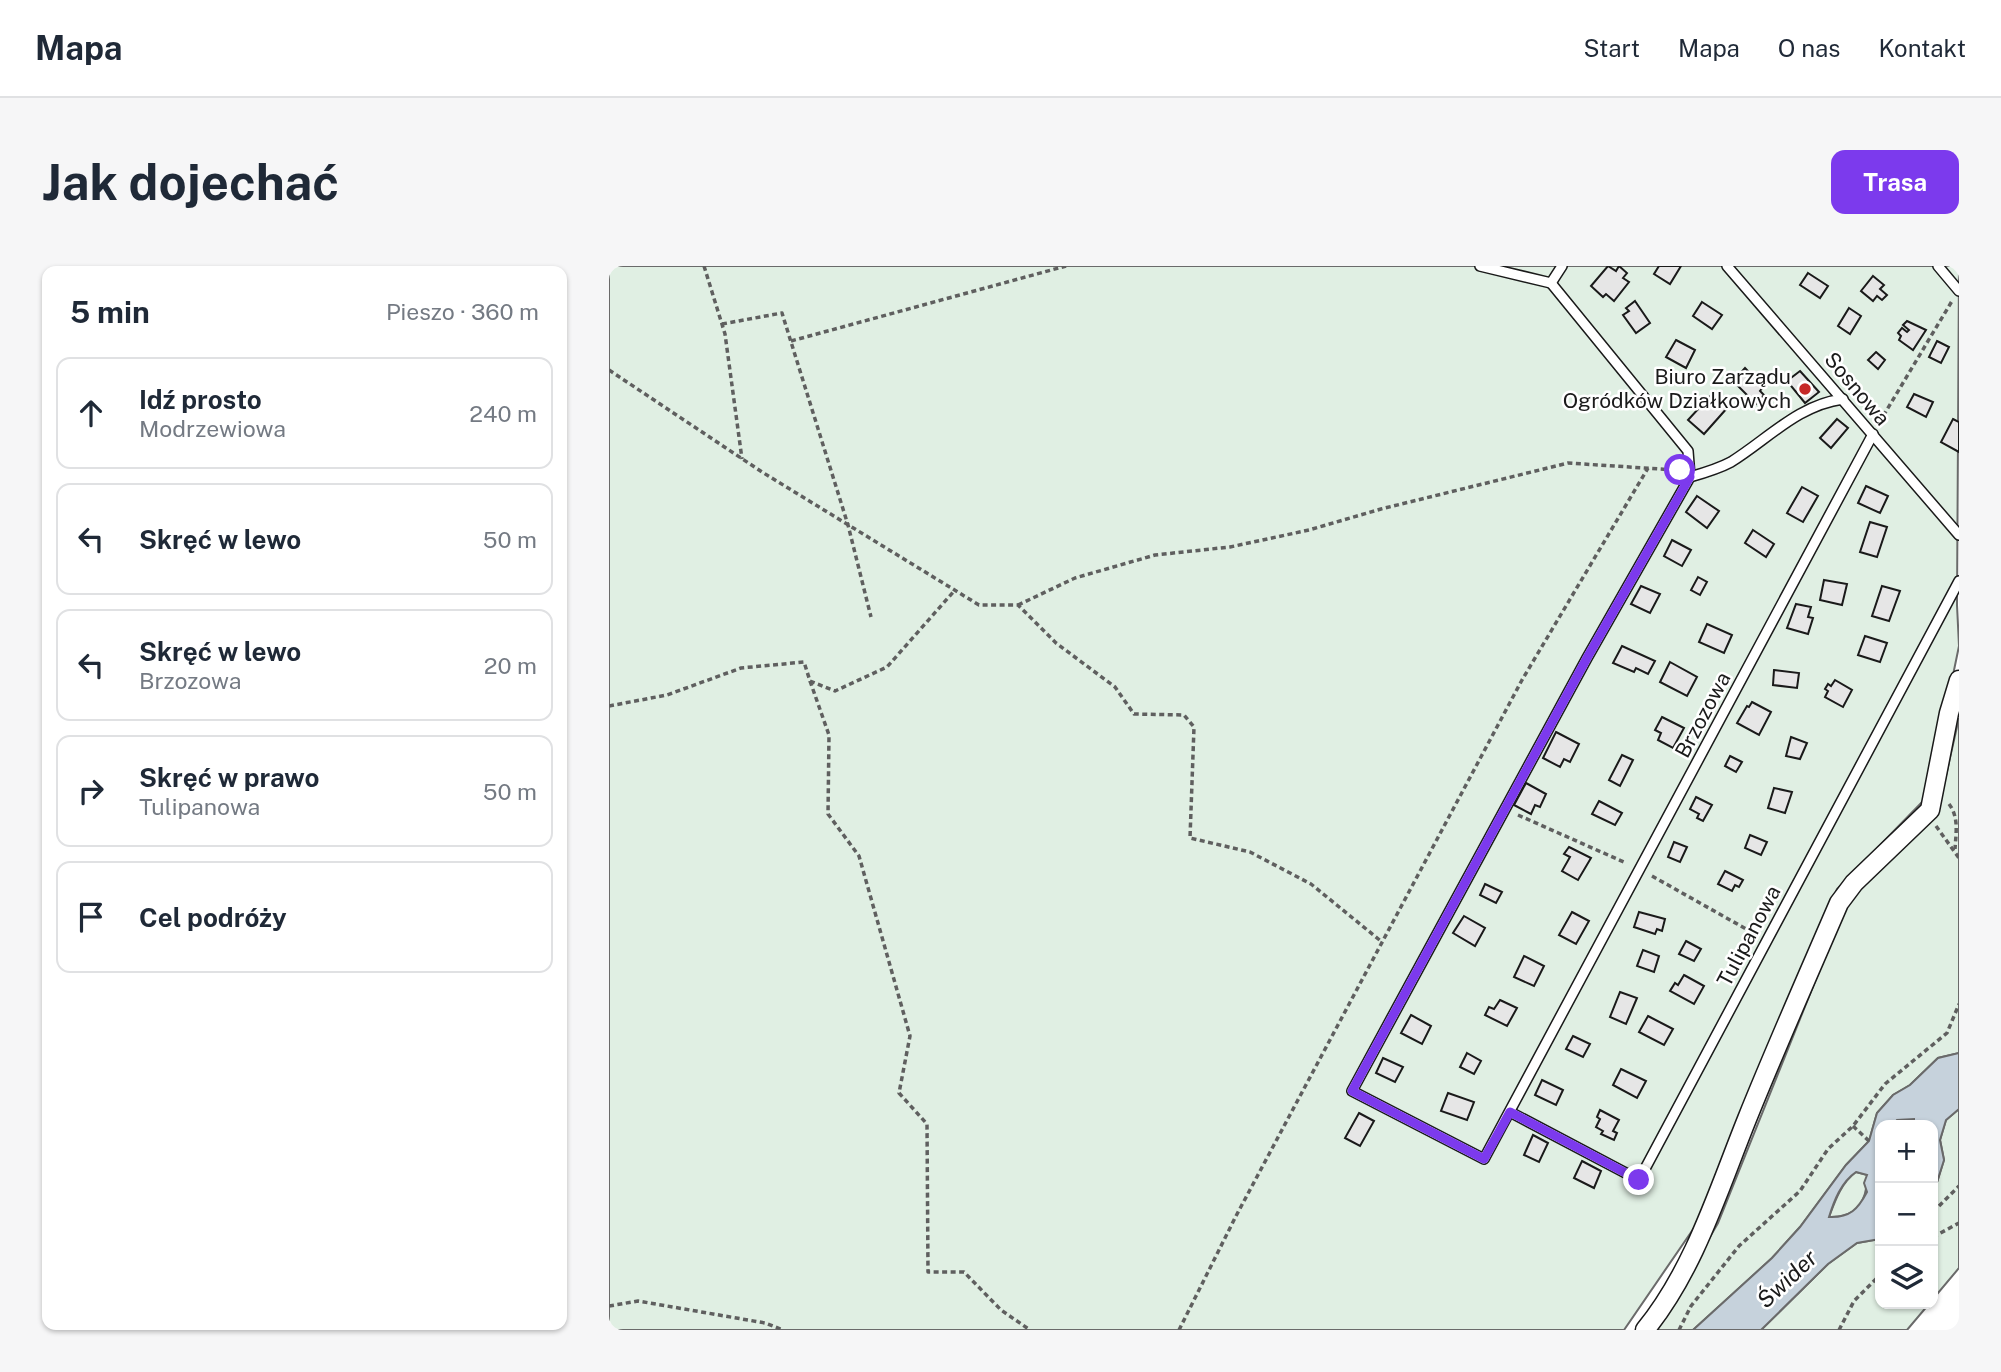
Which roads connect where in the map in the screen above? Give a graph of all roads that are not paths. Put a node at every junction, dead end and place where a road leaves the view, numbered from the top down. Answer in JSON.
{"nodes":[{"id":1,"x":1480,"y":266,"type":"edge"},
{"id":2,"x":1562,"y":266,"type":"edge"},
{"id":3,"x":1727,"y":266,"type":"edge"},
{"id":4,"x":1938,"y":266,"type":"edge"},
{"id":5,"x":1551,"y":283,"type":"junction"},
{"id":6,"x":1959,"y":290,"type":"edge"},
{"id":7,"x":1843,"y":399,"type":"junction"},
{"id":8,"x":1873,"y":434,"type":"junction"},
{"id":9,"x":1690,"y":474,"type":"junction"},
{"id":10,"x":1959,"y":535,"type":"edge"},
{"id":11,"x":1959,"y":581,"type":"edge"},
{"id":12,"x":1959,"y":680,"type":"edge"},
{"id":13,"x":1510,"y":1112,"type":"junction"},
{"id":14,"x":1645,"y":1330,"type":"edge"}],
"edges":[{"from":1,"to":5,"type":"lane"},
{"from":2,"to":5,"type":"lane"},
{"from":3,"to":7,"type":"lane","name":"Sosnowa"},
{"from":4,"to":6,"type":"lane"},
{"from":5,"to":9,"type":"lane"},
{"from":7,"to":8,"type":"lane","name":"Sosnowa"},
{"from":7,"to":9,"type":"lane"},
{"from":8,"to":10,"type":"lane","name":"Sosnowa"},
{"from":8,"to":13,"type":"lane","name":"Brzozowa"},
{"from":9,"to":13,"type":"lane","name":"Brzozowa"},
{"from":11,"to":13,"type":"lane","name":"Tulipanowa"},
{"from":12,"to":14,"type":"street"}]}
